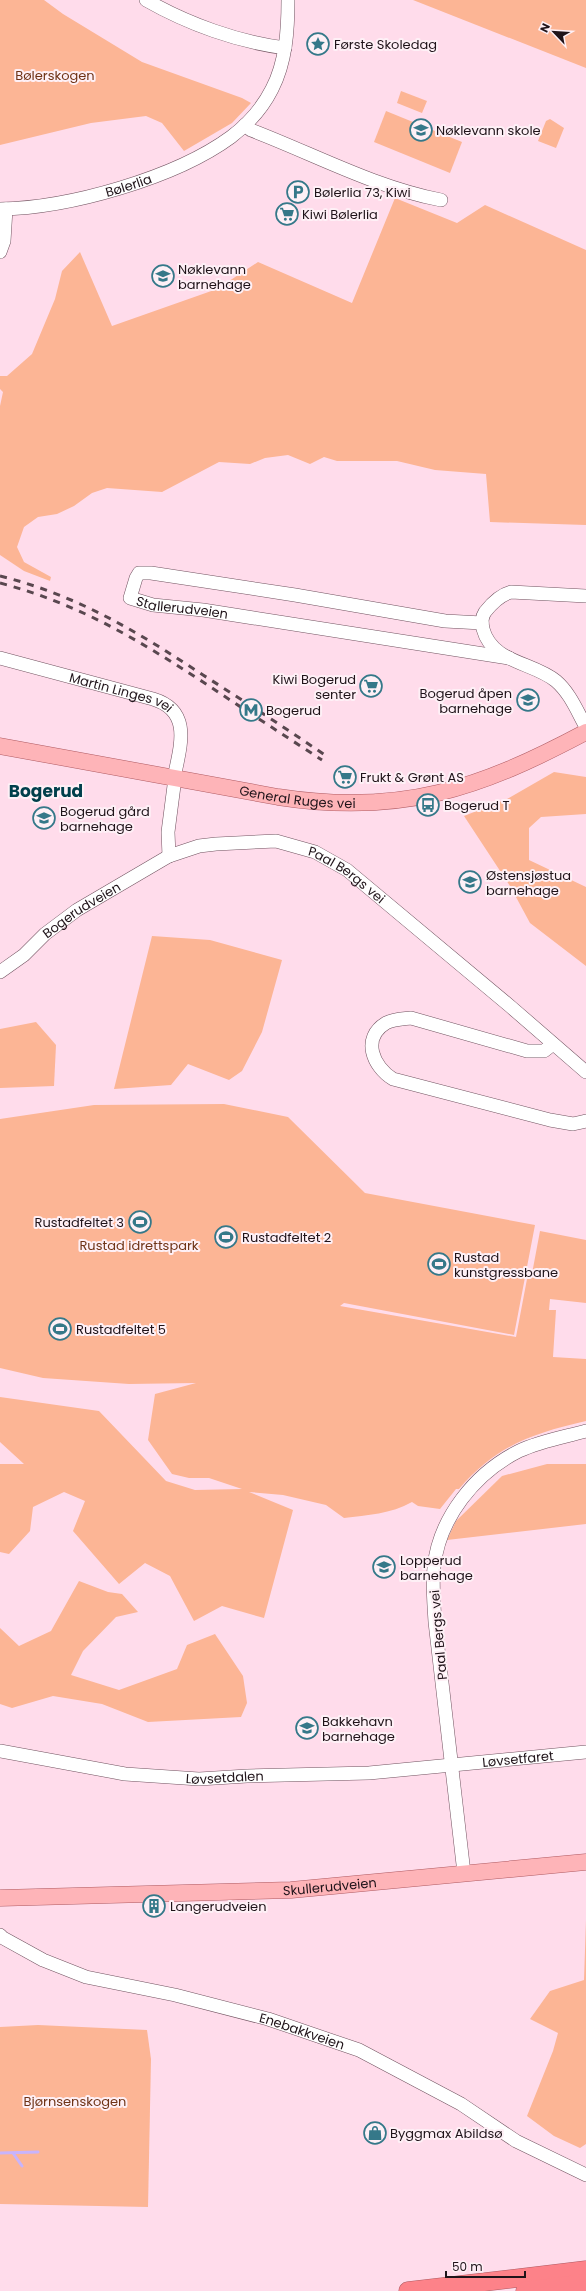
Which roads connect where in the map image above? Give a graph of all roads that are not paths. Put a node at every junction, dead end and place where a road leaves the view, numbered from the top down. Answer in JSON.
{"nodes":[{"id":1,"x":146,"y":0,"type":"edge"},
{"id":2,"x":288,"y":0,"type":"edge"},
{"id":3,"x":284,"y":48,"type":"junction"},
{"id":4,"x":245,"y":125,"type":"junction"},
{"id":5,"x":441,"y":200,"type":"dead end"},
{"id":6,"x":3,"y":209,"type":"edge"},
{"id":7,"x":0,"y":252,"type":"edge"},
{"id":8,"x":586,"y":596,"type":"edge"},
{"id":9,"x":482,"y":623,"type":"junction"},
{"id":10,"x":0,"y":658,"type":"edge"},
{"id":11,"x":509,"y":658,"type":"junction"},
{"id":12,"x":586,"y":727,"type":"edge"},
{"id":13,"x":586,"y":732,"type":"edge"},
{"id":14,"x":0,"y":746,"type":"edge"},
{"id":15,"x":175,"y":778,"type":"junction"},
{"id":16,"x":169,"y":856,"type":"junction"},
{"id":17,"x":0,"y":972,"type":"edge"},
{"id":18,"x":553,"y":1044,"type":"junction"},
{"id":19,"x":586,"y":1072,"type":"edge"},
{"id":20,"x":586,"y":1121,"type":"edge"},
{"id":21,"x":586,"y":1431,"type":"edge"},
{"id":22,"x":0,"y":1751,"type":"edge"},
{"id":23,"x":586,"y":1752,"type":"edge"},
{"id":24,"x":451,"y":1766,"type":"junction"},
{"id":25,"x":586,"y":1862,"type":"edge"},
{"id":26,"x":464,"y":1874,"type":"junction"},
{"id":27,"x":0,"y":1898,"type":"edge"},
{"id":28,"x":0,"y":1935,"type":"edge"},
{"id":29,"x":586,"y":2175,"type":"edge"},
{"id":30,"x":586,"y":2270,"type":"edge"},
{"id":31,"x":586,"y":2284,"type":"edge"},
{"id":32,"x":408,"y":2291,"type":"edge"},
{"id":33,"x":525,"y":2291,"type":"edge"}],
"edges":[{"from":1,"to":3,"type":"street"},
{"from":2,"to":3,"type":"street","name":"Bølerlia"},
{"from":3,"to":4,"type":"street","name":"Bølerlia"},
{"from":4,"to":5,"type":"street"},
{"from":4,"to":6,"type":"street","name":"Bølerlia"},
{"from":6,"to":7,"type":"street"},
{"from":8,"to":9,"type":"street"},
{"from":9,"to":11,"type":"street","name":"Stallerudveien"},
{"from":9,"to":11,"type":"street","name":"Stallerudveien"},
{"from":10,"to":15,"type":"street","name":"Martin Linges vei"},
{"from":11,"to":12,"type":"street","name":"Stallerudveien"},
{"from":13,"to":15,"type":"main road","name":"General Ruges vei"},
{"from":14,"to":15,"type":"main road","name":"General Ruges vei"},
{"from":15,"to":16,"type":"street"},
{"from":16,"to":17,"type":"street","name":"Bogerudveien"},
{"from":16,"to":18,"type":"street","name":"Paal Bergs vei"},
{"from":18,"to":19,"type":"street","name":"Paal Bergs vei"},
{"from":18,"to":20,"type":"street"},
{"from":21,"to":24,"type":"street","name":"Paal Bergs vei"},
{"from":22,"to":24,"type":"street","name":"Løvsetdalen"},
{"from":23,"to":24,"type":"street","name":"Løvsetfaret"},
{"from":24,"to":26,"type":"street","name":"Paal Bergs vei"},
{"from":25,"to":26,"type":"main road","name":"Skullerudveien"},
{"from":26,"to":27,"type":"main road","name":"Skullerudveien"},
{"from":28,"to":29,"type":"street","name":"Enebakkveien"},
{"from":30,"to":32,"type":"highway"},
{"from":31,"to":33,"type":"highway"}]}
